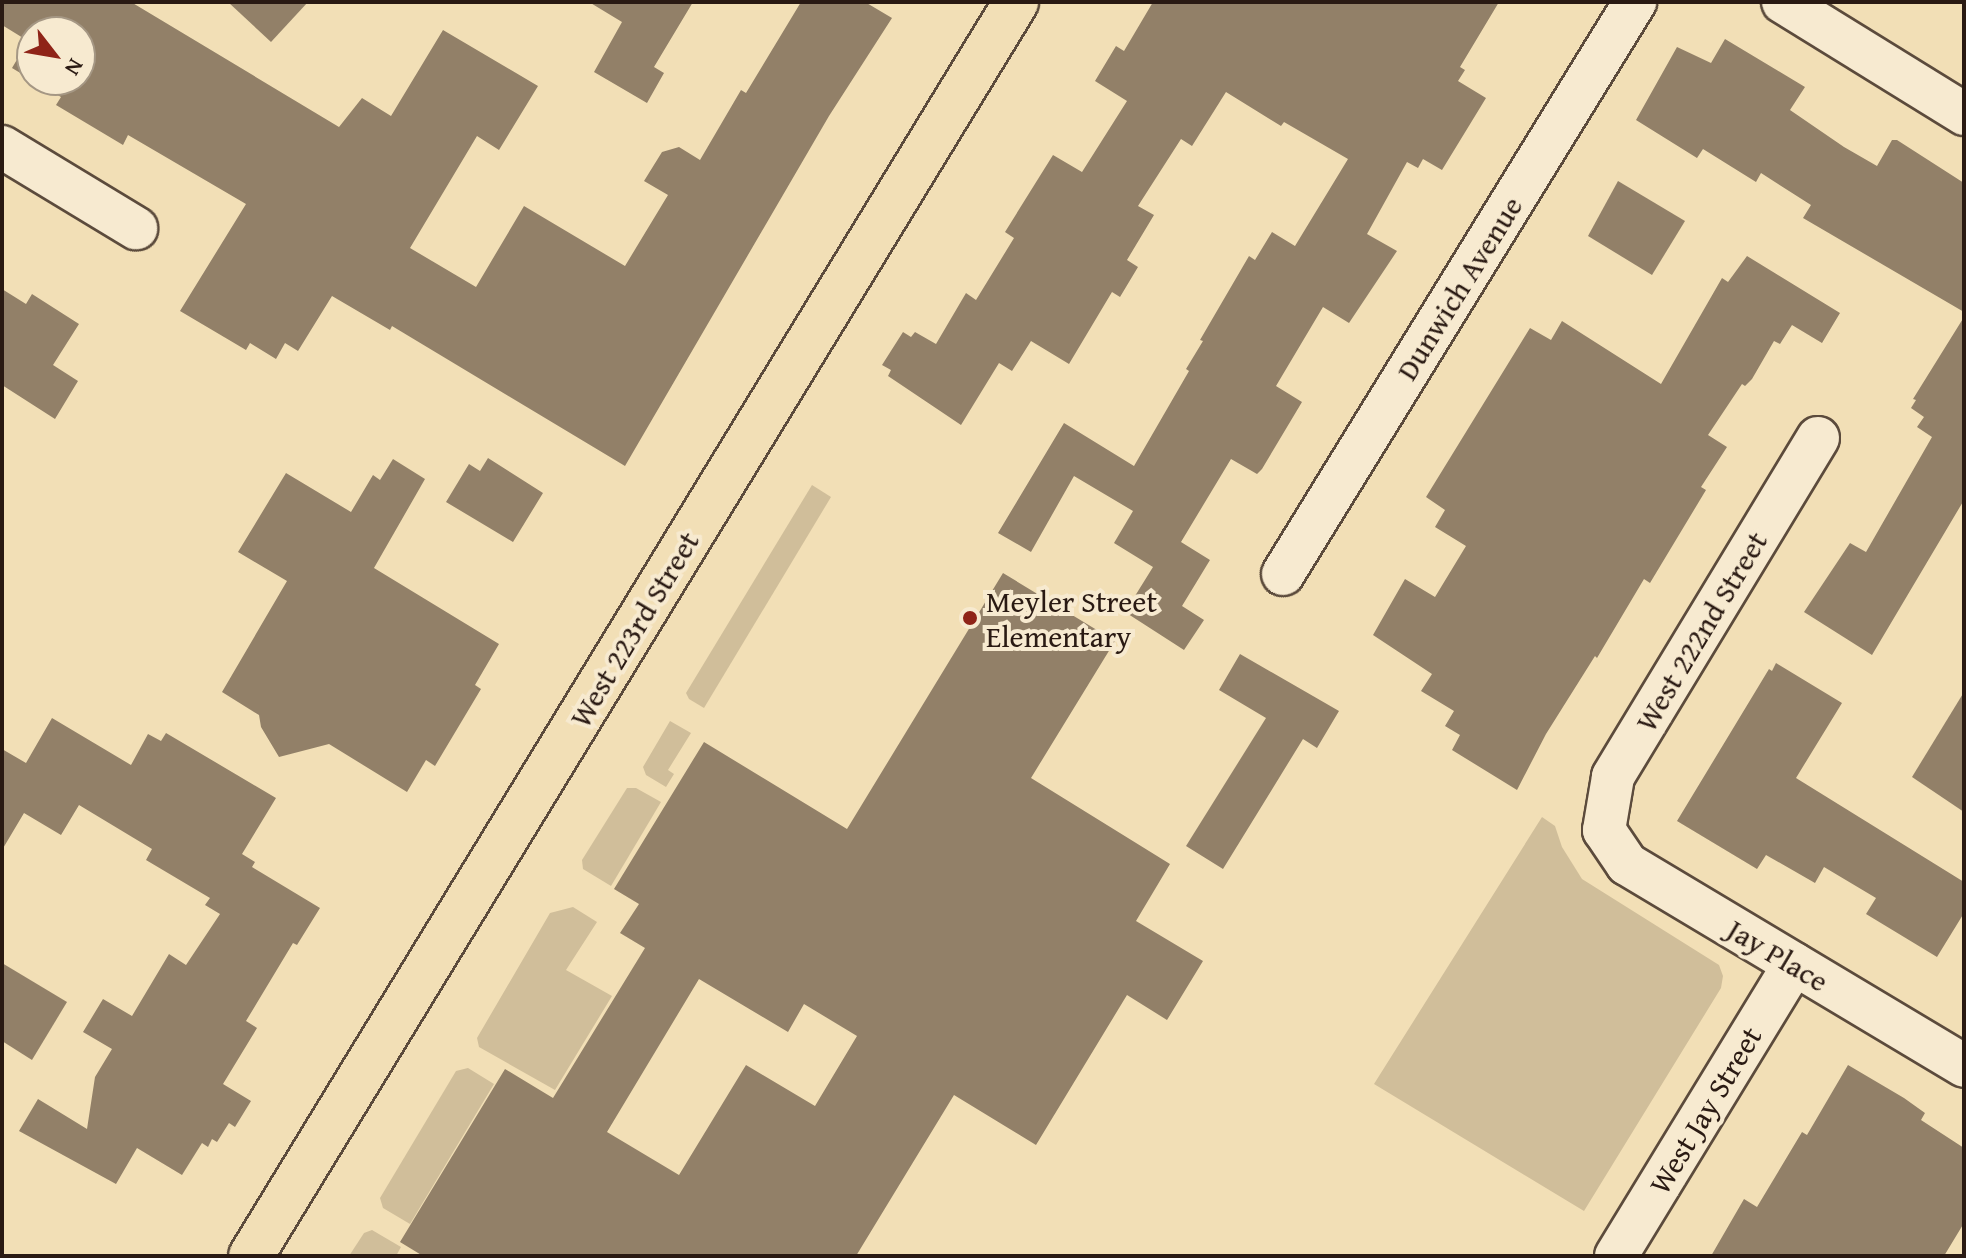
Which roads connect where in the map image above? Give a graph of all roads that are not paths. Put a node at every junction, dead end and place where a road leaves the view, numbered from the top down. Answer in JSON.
{"nodes":[{"id":1,"x":1016,"y":2,"type":"edge"},
{"id":2,"x":1635,"y":2,"type":"edge"},
{"id":3,"x":1783,"y":2,"type":"edge"},
{"id":4,"x":1964,"y":114,"type":"edge"},
{"id":5,"x":2,"y":147,"type":"edge"},
{"id":6,"x":136,"y":228,"type":"dead end"},
{"id":7,"x":1818,"y":438,"type":"dead end"},
{"id":8,"x":1283,"y":574,"type":"dead end"},
{"id":9,"x":1604,"y":830,"type":"joint"},
{"id":10,"x":1794,"y":964,"type":"junction"},
{"id":11,"x":1964,"y":1066,"type":"edge"},
{"id":12,"x":251,"y":1256,"type":"edge"},
{"id":13,"x":1616,"y":1256,"type":"edge"}],
"edges":[{"from":1,"to":12,"type":"main road","name":"West 223rd Street"},
{"from":2,"to":8,"type":"street","name":"Dunwich Avenue"},
{"from":3,"to":4,"type":"street"},
{"from":5,"to":6,"type":"street"},
{"from":7,"to":9,"type":"street","name":"West 222nd Street"},
{"from":9,"to":10,"type":"street","name":"Jay Place"},
{"from":10,"to":11,"type":"street","name":"Jay Place"},
{"from":10,"to":13,"type":"street","name":"West Jay Street"}]}
